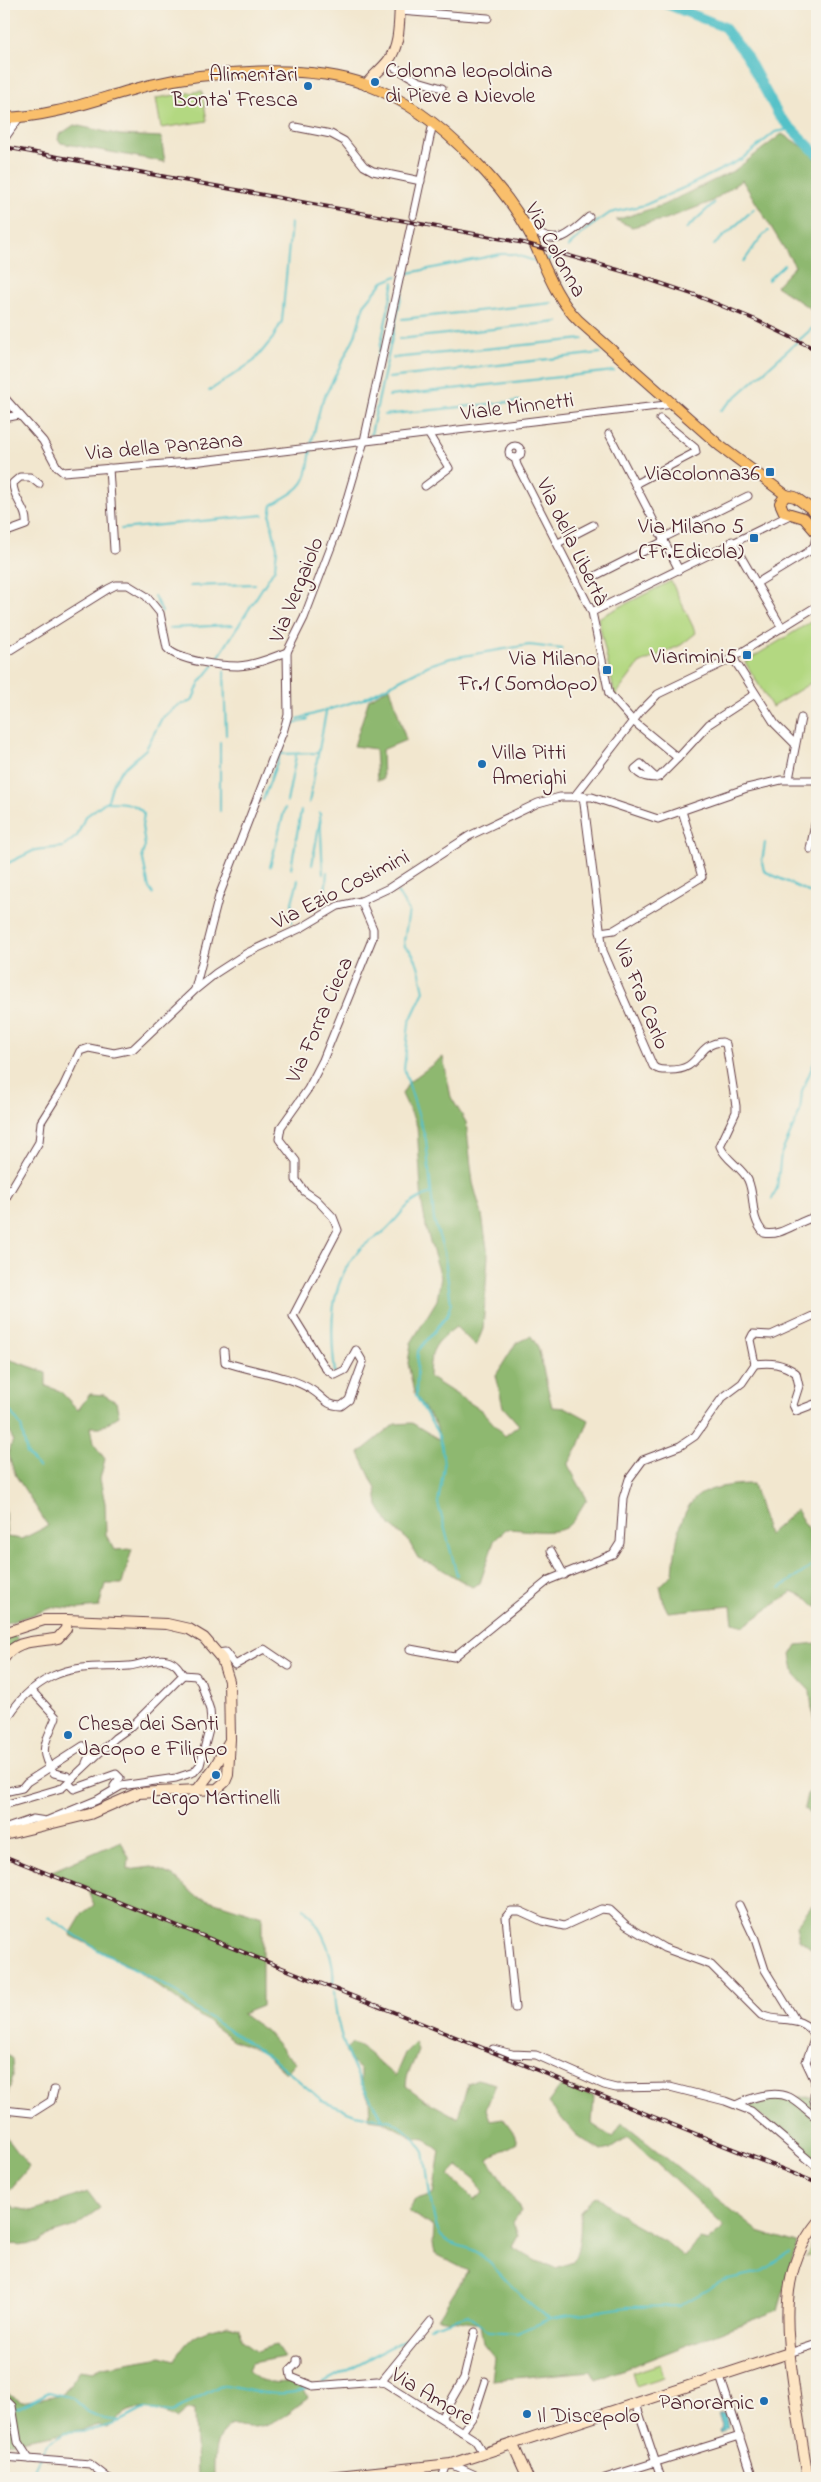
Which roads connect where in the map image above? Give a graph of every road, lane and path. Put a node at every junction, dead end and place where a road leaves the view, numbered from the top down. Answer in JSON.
{"nodes":[{"id":1,"x":400,"y":8,"type":"edge"},
{"id":2,"x":488,"y":18,"type":"dead end"},
{"id":3,"x":387,"y":63,"type":"junction"},
{"id":4,"x":366,"y":85,"type":"junction"},
{"id":5,"x":442,"y":88,"type":"dead end"},
{"id":6,"x":4,"y":118,"type":"edge"},
{"id":7,"x":19,"y":118,"type":"junction"},
{"id":8,"x":433,"y":123,"type":"junction"},
{"id":9,"x":295,"y":127,"type":"dead end"},
{"id":10,"x":5,"y":138,"type":"edge"},
{"id":11,"x":421,"y":181,"type":"junction"},
{"id":12,"x":413,"y":216,"type":"dead end"},
{"id":13,"x":589,"y":217,"type":"dead end"},
{"id":14,"x":412,"y":225,"type":"dead end"},
{"id":15,"x":534,"y":234,"type":"junction"},
{"id":16,"x":4,"y":397,"type":"edge"},
{"id":17,"x":674,"y":404,"type":"junction"},
{"id":18,"x":20,"y":415,"type":"junction"},
{"id":19,"x":4,"y":418,"type":"edge"},
{"id":20,"x":660,"y":419,"type":"dead end"},
{"id":21,"x":428,"y":433,"type":"junction"},
{"id":22,"x":609,"y":434,"type":"dead end"},
{"id":23,"x":364,"y":441,"type":"junction"},
{"id":24,"x":515,"y":458,"type":"dead end"},
{"id":25,"x":109,"y":468,"type":"junction"},
{"id":26,"x":38,"y":484,"type":"dead end"},
{"id":27,"x":635,"y":484,"type":"junction"},
{"id":28,"x":425,"y":486,"type":"dead end"},
{"id":29,"x":748,"y":496,"type":"dead end"},
{"id":30,"x":783,"y":501,"type":"junction"},
{"id":31,"x":817,"y":513,"type":"edge"},
{"id":32,"x":790,"y":515,"type":"junction"},
{"id":33,"x":770,"y":523,"type":"junction"},
{"id":34,"x":593,"y":525,"type":"dead end"},
{"id":35,"x":4,"y":533,"type":"edge"},
{"id":36,"x":817,"y":533,"type":"edge"},
{"id":37,"x":664,"y":539,"type":"junction"},
{"id":38,"x":732,"y":541,"type":"junction"},
{"id":39,"x":558,"y":543,"type":"junction"},
{"id":40,"x":114,"y":550,"type":"dead end"},
{"id":41,"x":679,"y":570,"type":"junction"},
{"id":42,"x":591,"y":578,"type":"dead end"},
{"id":43,"x":757,"y":583,"type":"junction"},
{"id":44,"x":817,"y":606,"type":"edge"},
{"id":45,"x":592,"y":612,"type":"junction"},
{"id":46,"x":782,"y":628,"type":"junction"},
{"id":47,"x":287,"y":652,"type":"junction"},
{"id":48,"x":4,"y":654,"type":"edge"},
{"id":49,"x":733,"y":658,"type":"junction"},
{"id":50,"x":755,"y":694,"type":"junction"},
{"id":51,"x":801,"y":718,"type":"dead end"},
{"id":52,"x":633,"y":721,"type":"junction"},
{"id":53,"x":794,"y":743,"type":"junction"},
{"id":54,"x":678,"y":758,"type":"junction"},
{"id":55,"x":656,"y":778,"type":"dead end"},
{"id":56,"x":789,"y":779,"type":"junction"},
{"id":57,"x":817,"y":780,"type":"edge"},
{"id":58,"x":583,"y":796,"type":"junction"},
{"id":59,"x":574,"y":797,"type":"junction"},
{"id":60,"x":682,"y":811,"type":"junction"},
{"id":61,"x":817,"y":815,"type":"edge"},
{"id":62,"x":810,"y":849,"type":"dead end"},
{"id":63,"x":361,"y":900,"type":"junction"},
{"id":64,"x":600,"y":932,"type":"junction"},
{"id":65,"x":201,"y":963,"type":"junction"},
{"id":66,"x":216,"y":973,"type":"junction"},
{"id":67,"x":195,"y":990,"type":"junction"},
{"id":68,"x":4,"y":1201,"type":"edge"},
{"id":69,"x":817,"y":1217,"type":"edge"},
{"id":70,"x":817,"y":1314,"type":"edge"},
{"id":71,"x":224,"y":1351,"type":"dead end"},
{"id":72,"x":755,"y":1364,"type":"junction"},
{"id":73,"x":817,"y":1403,"type":"edge"},
{"id":74,"x":551,"y":1551,"type":"dead end"},
{"id":75,"x":564,"y":1575,"type":"junction"},
{"id":76,"x":67,"y":1620,"type":"junction"},
{"id":77,"x":4,"y":1633,"type":"edge"},
{"id":78,"x":410,"y":1649,"type":"dead end"},
{"id":79,"x":218,"y":1653,"type":"junction"},
{"id":80,"x":4,"y":1658,"type":"edge"},
{"id":81,"x":289,"y":1666,"type":"dead end"},
{"id":82,"x":183,"y":1675,"type":"junction"},
{"id":83,"x":32,"y":1691,"type":"junction"},
{"id":84,"x":4,"y":1724,"type":"edge"},
{"id":85,"x":127,"y":1730,"type":"junction"},
{"id":86,"x":230,"y":1739,"type":"junction"},
{"id":87,"x":90,"y":1754,"type":"junction"},
{"id":88,"x":50,"y":1768,"type":"junction"},
{"id":89,"x":81,"y":1770,"type":"junction"},
{"id":90,"x":70,"y":1781,"type":"junction"},
{"id":91,"x":198,"y":1789,"type":"junction"},
{"id":92,"x":4,"y":1792,"type":"edge"},
{"id":93,"x":4,"y":1805,"type":"edge"},
{"id":94,"x":84,"y":1806,"type":"junction"},
{"id":95,"x":4,"y":1829,"type":"edge"},
{"id":96,"x":4,"y":1835,"type":"edge"},
{"id":97,"x":739,"y":1905,"type":"dead end"},
{"id":98,"x":516,"y":2008,"type":"dead end"},
{"id":99,"x":795,"y":2019,"type":"junction"},
{"id":100,"x":493,"y":2049,"type":"dead end"},
{"id":101,"x":54,"y":2090,"type":"dead end"},
{"id":102,"x":736,"y":2105,"type":"junction"},
{"id":103,"x":4,"y":2110,"type":"edge"},
{"id":104,"x":817,"y":2113,"type":"edge"},
{"id":105,"x":817,"y":2118,"type":"edge"},
{"id":106,"x":817,"y":2167,"type":"edge"},
{"id":107,"x":817,"y":2223,"type":"edge"},
{"id":108,"x":431,"y":2321,"type":"dead end"},
{"id":109,"x":475,"y":2332,"type":"dead end"},
{"id":110,"x":817,"y":2344,"type":"edge"},
{"id":111,"x":789,"y":2353,"type":"junction"},
{"id":112,"x":297,"y":2360,"type":"dead end"},
{"id":113,"x":720,"y":2376,"type":"junction"},
{"id":114,"x":485,"y":2381,"type":"dead end"},
{"id":115,"x":381,"y":2382,"type":"junction"},
{"id":116,"x":4,"y":2398,"type":"edge"},
{"id":117,"x":636,"y":2404,"type":"junction"},
{"id":118,"x":441,"y":2418,"type":"junction"},
{"id":119,"x":462,"y":2432,"type":"junction"},
{"id":120,"x":740,"y":2436,"type":"junction"},
{"id":121,"x":513,"y":2444,"type":"junction"},
{"id":122,"x":484,"y":2453,"type":"junction"},
{"id":123,"x":4,"y":2458,"type":"edge"},
{"id":124,"x":30,"y":2459,"type":"junction"},
{"id":125,"x":656,"y":2462,"type":"junction"},
{"id":126,"x":449,"y":2464,"type":"junction"},
{"id":127,"x":108,"y":2478,"type":"edge"},
{"id":128,"x":319,"y":2478,"type":"edge"},
{"id":129,"x":442,"y":2478,"type":"edge"},
{"id":130,"x":482,"y":2478,"type":"edge"},
{"id":131,"x":528,"y":2478,"type":"edge"},
{"id":132,"x":605,"y":2478,"type":"edge"},
{"id":133,"x":661,"y":2478,"type":"edge"},
{"id":134,"x":753,"y":2478,"type":"edge"},
{"id":135,"x":808,"y":2478,"type":"edge"}],
"edges":[{"from":1,"to":2,"type":"street"},
{"from":1,"to":3,"type":"main road"},
{"from":3,"to":4,"type":"main road"},
{"from":3,"to":5,"type":"street"},
{"from":4,"to":7,"type":"main road","name":"Via Colonna"},
{"from":4,"to":8,"type":"main road","name":"Via Colonna"},
{"from":6,"to":7,"type":"main road","name":"Via Colonna"},
{"from":7,"to":10,"type":"street"},
{"from":8,"to":11,"type":"street"},
{"from":8,"to":15,"type":"main road","name":"Via Colonna"},
{"from":9,"to":11,"type":"street"},
{"from":11,"to":12,"type":"street"},
{"from":13,"to":15,"type":"street"},
{"from":14,"to":23,"type":"street","name":"Via Vergaiolo"},
{"from":15,"to":17,"type":"main road","name":"Via Colonna"},
{"from":16,"to":18,"type":"street","name":"Via della Panzana"},
{"from":17,"to":21,"type":"street","name":"Viale Minnetti"},
{"from":17,"to":30,"type":"main road","name":"Via Colonna"},
{"from":18,"to":19,"type":"street"},
{"from":18,"to":25,"type":"street","name":"Via della Panzana"},
{"from":20,"to":27,"type":"street"},
{"from":21,"to":23,"type":"street","name":"Viale Minnetti"},
{"from":21,"to":28,"type":"street"},
{"from":22,"to":27,"type":"street"},
{"from":23,"to":25,"type":"street","name":"Via della Panzana"},
{"from":23,"to":47,"type":"street","name":"Via Vergaiolo"},
{"from":24,"to":39,"type":"street","name":"Via della Libertà"},
{"from":25,"to":40,"type":"street"},
{"from":26,"to":35,"type":"street"},
{"from":27,"to":37,"type":"street"},
{"from":29,"to":37,"type":"street"},
{"from":30,"to":31,"type":"main road"},
{"from":30,"to":32,"type":"main road"},
{"from":30,"to":33,"type":"street"},
{"from":32,"to":33,"type":"street"},
{"from":32,"to":36,"type":"main road"},
{"from":33,"to":38,"type":"street"},
{"from":34,"to":39,"type":"street"},
{"from":36,"to":43,"type":"street"},
{"from":37,"to":41,"type":"street"},
{"from":37,"to":42,"type":"street"},
{"from":38,"to":41,"type":"street"},
{"from":38,"to":43,"type":"street"},
{"from":39,"to":45,"type":"street","name":"Via della Libertà"},
{"from":41,"to":45,"type":"street"},
{"from":43,"to":46,"type":"street"},
{"from":44,"to":46,"type":"street"},
{"from":45,"to":52,"type":"street","name":"Via della Libertà"},
{"from":46,"to":49,"type":"street"},
{"from":47,"to":48,"type":"street"},
{"from":47,"to":65,"type":"street","name":"Via Vergaiolo"},
{"from":49,"to":50,"type":"street"},
{"from":49,"to":52,"type":"street"},
{"from":50,"to":53,"type":"street"},
{"from":50,"to":54,"type":"street"},
{"from":51,"to":53,"type":"street"},
{"from":52,"to":54,"type":"street","name":"Via della Libertà"},
{"from":52,"to":59,"type":"street"},
{"from":53,"to":56,"type":"street"},
{"from":54,"to":55,"type":"street"},
{"from":56,"to":57,"type":"street","name":"Via Ezio Cosimini"},
{"from":56,"to":60,"type":"street","name":"Via Ezio Cosimini"},
{"from":58,"to":59,"type":"street","name":"Via Ezio Cosimini"},
{"from":58,"to":60,"type":"street","name":"Via Ezio Cosimini"},
{"from":58,"to":64,"type":"street","name":"Via Fra Carlo"},
{"from":59,"to":63,"type":"street","name":"Via Ezio Cosimini"},
{"from":60,"to":64,"type":"street"},
{"from":61,"to":62,"type":"street"},
{"from":63,"to":66,"type":"street","name":"Via Ezio Cosimini"},
{"from":63,"to":71,"type":"street","name":"Via Forra Cieca"},
{"from":64,"to":69,"type":"street","name":"Via Fra Carlo"},
{"from":65,"to":66,"type":"street"},
{"from":65,"to":67,"type":"street","name":"Via Vergaiolo"},
{"from":66,"to":67,"type":"street","name":"Via Ezio Cosimini"},
{"from":67,"to":68,"type":"street","name":"Via Ezio Cosimini"},
{"from":70,"to":72,"type":"street"},
{"from":72,"to":73,"type":"street"},
{"from":72,"to":75,"type":"street"},
{"from":74,"to":75,"type":"street"},
{"from":75,"to":78,"type":"street"},
{"from":76,"to":77,"type":"main road"},
{"from":76,"to":79,"type":"main road"},
{"from":76,"to":80,"type":"main road"},
{"from":79,"to":81,"type":"street"},
{"from":79,"to":86,"type":"main road"},
{"from":82,"to":83,"type":"street"},
{"from":82,"to":85,"type":"street"},
{"from":82,"to":94,"type":"street"},
{"from":83,"to":84,"type":"street"},
{"from":83,"to":88,"type":"street"},
{"from":85,"to":87,"type":"street"},
{"from":85,"to":89,"type":"street"},
{"from":86,"to":91,"type":"main road"},
{"from":86,"to":91,"type":"main road"},
{"from":87,"to":88,"type":"street"},
{"from":87,"to":89,"type":"street"},
{"from":88,"to":90,"type":"street"},
{"from":88,"to":92,"type":"street"},
{"from":89,"to":90,"type":"street"},
{"from":90,"to":93,"type":"street"},
{"from":90,"to":94,"type":"street"},
{"from":91,"to":96,"type":"main road"},
{"from":94,"to":95,"type":"street"},
{"from":97,"to":99,"type":"street"},
{"from":98,"to":99,"type":"street"},
{"from":99,"to":104,"type":"street"},
{"from":100,"to":102,"type":"street"},
{"from":101,"to":103,"type":"street"},
{"from":102,"to":105,"type":"street"},
{"from":102,"to":106,"type":"street"},
{"from":107,"to":111,"type":"main road"},
{"from":108,"to":115,"type":"street"},
{"from":109,"to":118,"type":"street"},
{"from":110,"to":111,"type":"street"},
{"from":111,"to":113,"type":"main road"},
{"from":111,"to":135,"type":"main road"},
{"from":112,"to":115,"type":"street","name":"Via Amore"},
{"from":113,"to":117,"type":"main road"},
{"from":113,"to":120,"type":"street"},
{"from":114,"to":119,"type":"street"},
{"from":115,"to":118,"type":"street","name":"Via Amore"},
{"from":116,"to":124,"type":"street"},
{"from":117,"to":121,"type":"main road"},
{"from":117,"to":125,"type":"street"},
{"from":118,"to":119,"type":"street","name":"Via Amore"},
{"from":119,"to":122,"type":"street","name":"Via Amore"},
{"from":120,"to":125,"type":"street"},
{"from":120,"to":134,"type":"street"},
{"from":121,"to":122,"type":"main road"},
{"from":121,"to":131,"type":"main road"},
{"from":122,"to":126,"type":"main road"},
{"from":123,"to":124,"type":"street"},
{"from":124,"to":127,"type":"street"},
{"from":125,"to":132,"type":"street"},
{"from":125,"to":133,"type":"street"},
{"from":126,"to":128,"type":"main road"},
{"from":126,"to":129,"type":"street"},
{"from":126,"to":130,"type":"street"}]}
